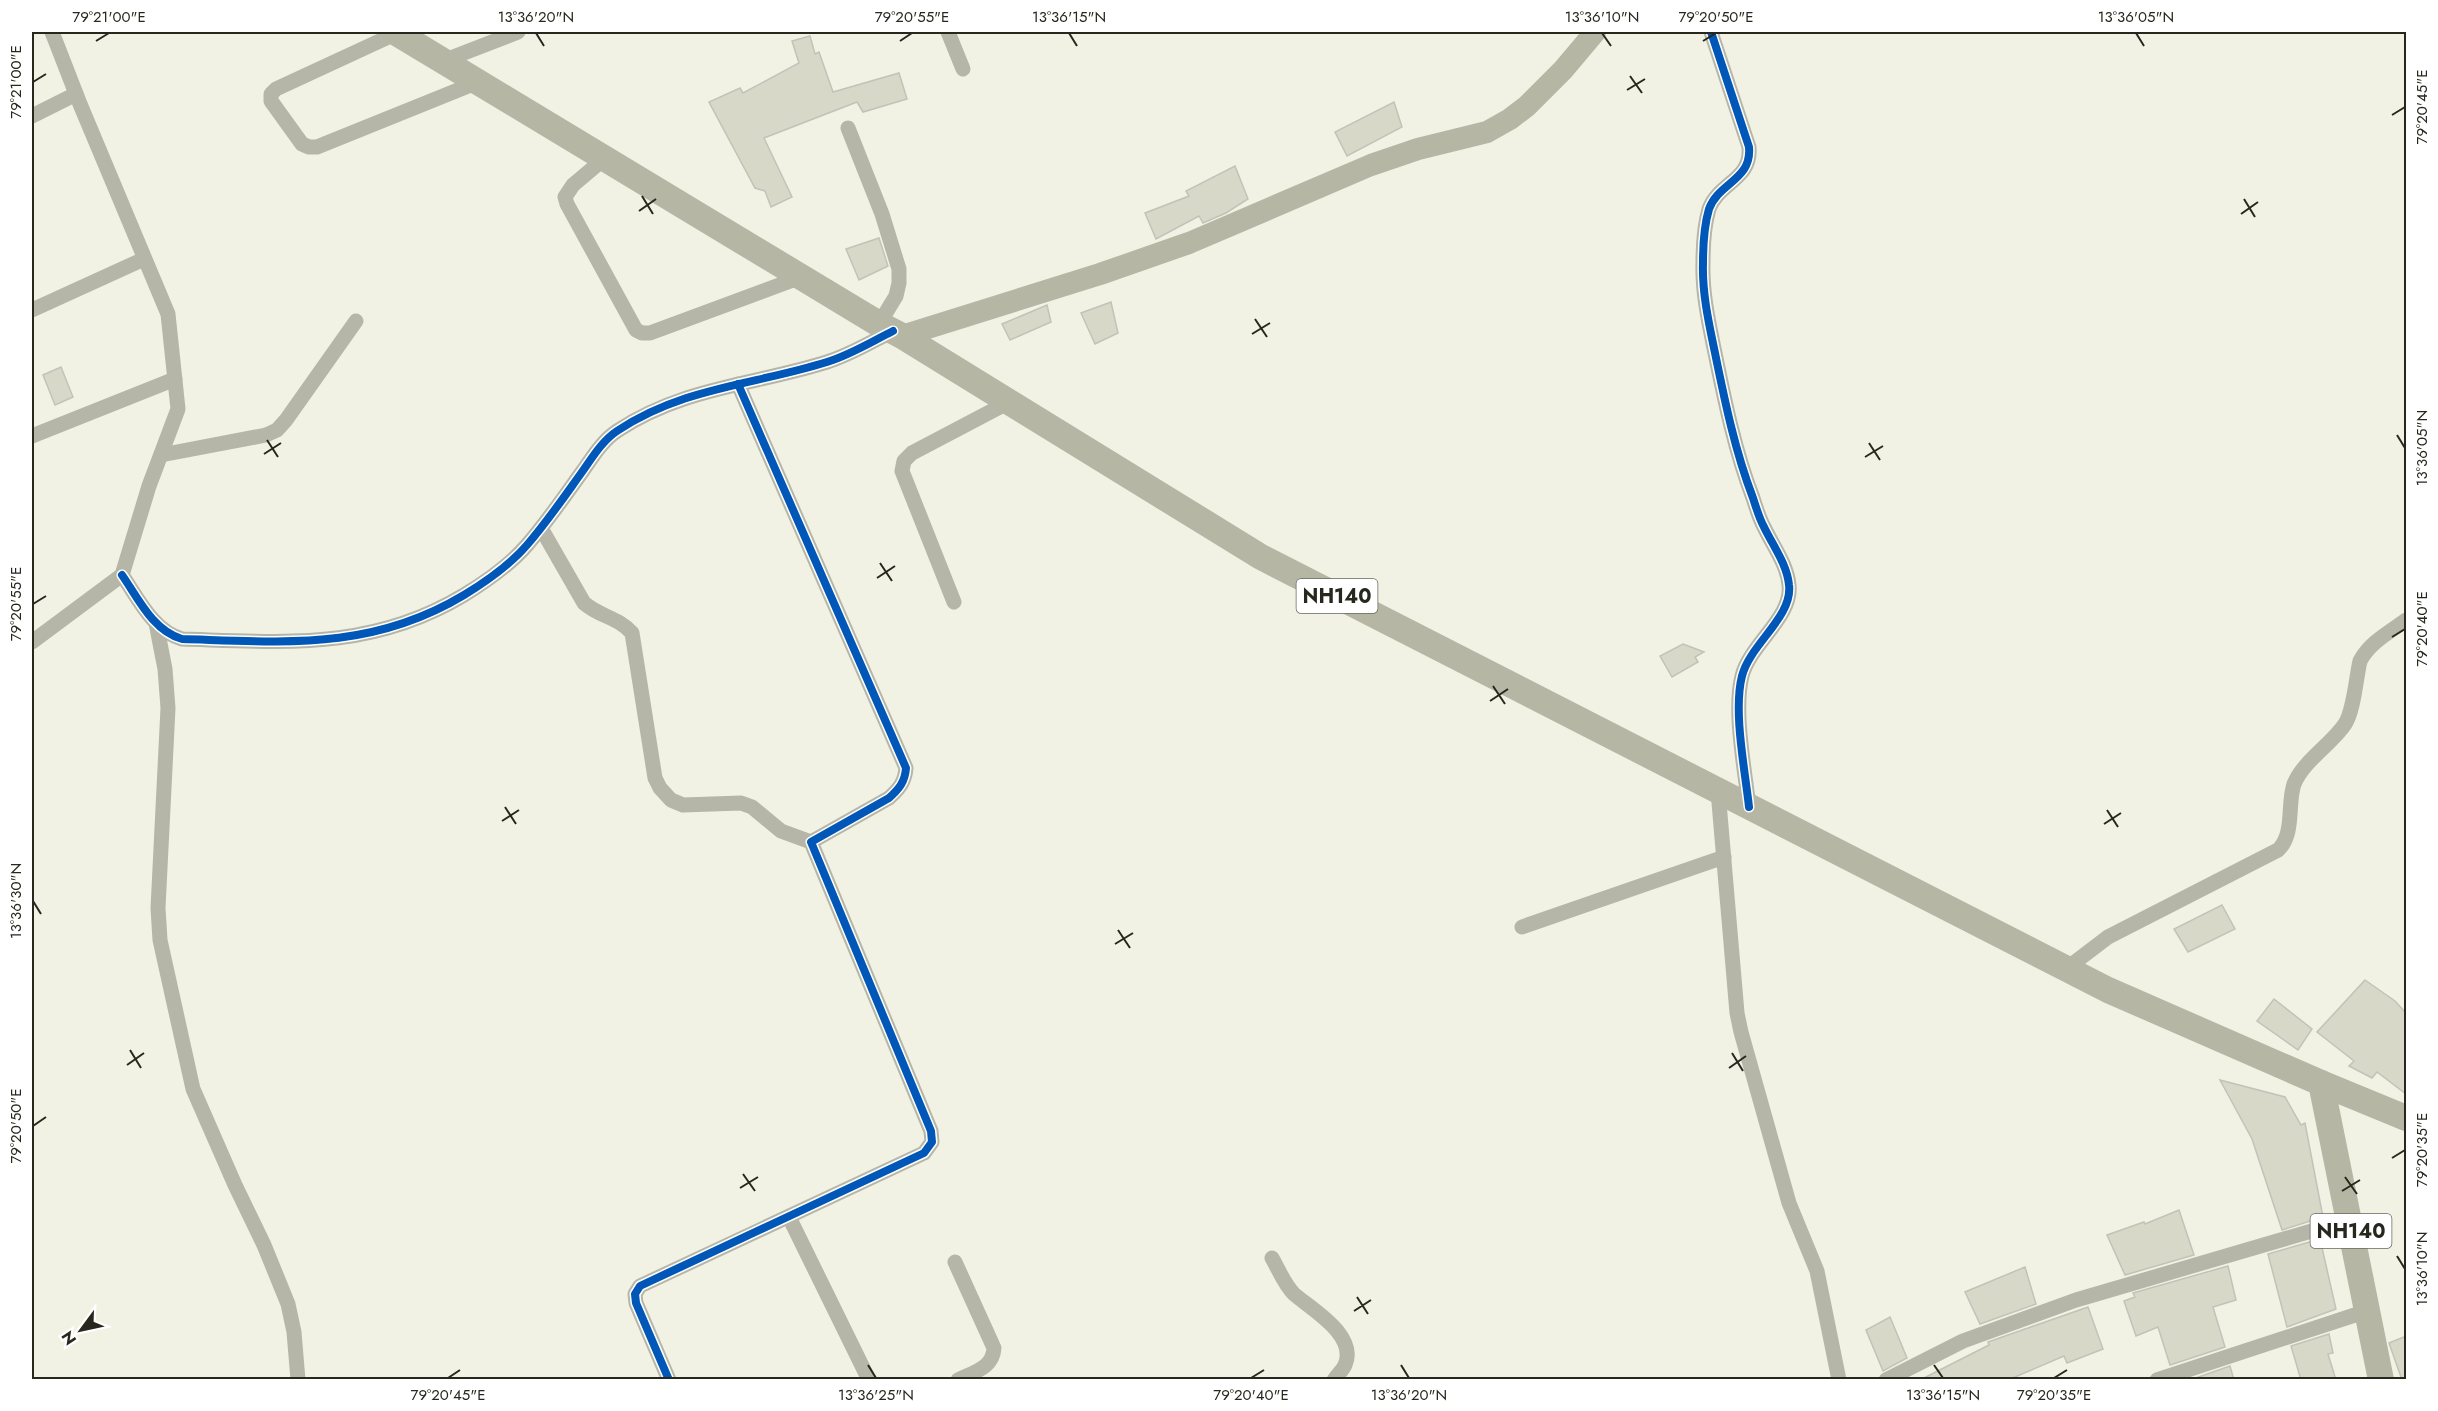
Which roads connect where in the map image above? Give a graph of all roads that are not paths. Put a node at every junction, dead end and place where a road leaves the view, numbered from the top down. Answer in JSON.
{"nodes":[{"id":1,"x":52,"y":32,"type":"edge"},
{"id":2,"x":396,"y":32,"type":"edge"},
{"id":3,"x":518,"y":32,"type":"edge"},
{"id":4,"x":948,"y":32,"type":"edge"},
{"id":5,"x":1595,"y":32,"type":"edge"},
{"id":6,"x":1711,"y":32,"type":"edge"},
{"id":7,"x":443,"y":61,"type":"junction"},
{"id":8,"x":963,"y":69,"type":"dead end"},
{"id":9,"x":478,"y":82,"type":"junction"},
{"id":10,"x":76,"y":94,"type":"junction"},
{"id":11,"x":32,"y":116,"type":"edge"},
{"id":12,"x":848,"y":128,"type":"dead end"},
{"id":13,"x":605,"y":158,"type":"junction"},
{"id":14,"x":144,"y":259,"type":"junction"},
{"id":15,"x":801,"y":277,"type":"junction"},
{"id":16,"x":32,"y":310,"type":"edge"},
{"id":17,"x":356,"y":321,"type":"dead end"},
{"id":18,"x":891,"y":330,"type":"junction"},
{"id":19,"x":175,"y":379,"type":"junction"},
{"id":20,"x":738,"y":384,"type":"junction"},
{"id":21,"x":1010,"y":402,"type":"junction"},
{"id":22,"x":32,"y":436,"type":"edge"},
{"id":23,"x":161,"y":455,"type":"junction"},
{"id":24,"x":541,"y":528,"type":"junction"},
{"id":25,"x":122,"y":575,"type":"junction"},
{"id":26,"x":954,"y":602,"type":"dead end"},
{"id":27,"x":2406,"y":620,"type":"edge"},
{"id":28,"x":156,"y":623,"type":"junction"},
{"id":29,"x":32,"y":642,"type":"edge"},
{"id":30,"x":1718,"y":791,"type":"junction"},
{"id":31,"x":1749,"y":807,"type":"junction"},
{"id":32,"x":811,"y":842,"type":"junction"},
{"id":33,"x":1724,"y":857,"type":"junction"},
{"id":34,"x":1522,"y":927,"type":"dead end"},
{"id":35,"x":2066,"y":969,"type":"junction"},
{"id":36,"x":2321,"y":1083,"type":"junction"},
{"id":37,"x":2406,"y":1118,"type":"edge"},
{"id":38,"x":789,"y":1217,"type":"junction"},
{"id":39,"x":2349,"y":1220,"type":"junction"},
{"id":40,"x":1272,"y":1258,"type":"dead end"},
{"id":41,"x":955,"y":1262,"type":"dead end"},
{"id":42,"x":2367,"y":1311,"type":"junction"},
{"id":43,"x":298,"y":1380,"type":"edge"},
{"id":44,"x":669,"y":1380,"type":"edge"},
{"id":45,"x":869,"y":1380,"type":"edge"},
{"id":46,"x":958,"y":1380,"type":"edge"},
{"id":47,"x":1334,"y":1380,"type":"edge"},
{"id":48,"x":1839,"y":1380,"type":"edge"},
{"id":49,"x":1886,"y":1380,"type":"edge"},
{"id":50,"x":2157,"y":1380,"type":"edge"},
{"id":51,"x":2381,"y":1380,"type":"edge"}],
"edges":[{"from":1,"to":10,"type":"street"},
{"from":2,"to":7,"type":"highway","number":"NH140"},
{"from":2,"to":9,"type":"street"},
{"from":3,"to":7,"type":"street"},
{"from":4,"to":8,"type":"street"},
{"from":5,"to":18,"type":"main road"},
{"from":6,"to":31,"type":"street"},
{"from":7,"to":9,"type":"highway","number":"NH140"},
{"from":9,"to":13,"type":"highway","number":"NH140"},
{"from":10,"to":11,"type":"street"},
{"from":10,"to":14,"type":"street"},
{"from":12,"to":18,"type":"street"},
{"from":13,"to":15,"type":"highway","number":"NH140"},
{"from":13,"to":15,"type":"street"},
{"from":14,"to":16,"type":"street"},
{"from":14,"to":19,"type":"street"},
{"from":15,"to":18,"type":"highway","number":"NH140"},
{"from":17,"to":23,"type":"street"},
{"from":18,"to":20,"type":"street"},
{"from":18,"to":21,"type":"highway","number":"NH140"},
{"from":19,"to":22,"type":"street"},
{"from":19,"to":23,"type":"street"},
{"from":20,"to":24,"type":"street"},
{"from":20,"to":32,"type":"street"},
{"from":21,"to":26,"type":"street"},
{"from":21,"to":30,"type":"highway","number":"NH140"},
{"from":23,"to":25,"type":"street"},
{"from":24,"to":28,"type":"street"},
{"from":24,"to":32,"type":"street"},
{"from":25,"to":28,"type":"street"},
{"from":25,"to":29,"type":"street"},
{"from":27,"to":35,"type":"street"},
{"from":28,"to":43,"type":"street"},
{"from":30,"to":31,"type":"highway","number":"NH140"},
{"from":30,"to":33,"type":"street"},
{"from":31,"to":35,"type":"highway","number":"NH140"},
{"from":32,"to":38,"type":"street"},
{"from":33,"to":34,"type":"street"},
{"from":33,"to":48,"type":"street"},
{"from":35,"to":36,"type":"highway","number":"NH140"},
{"from":36,"to":37,"type":"main road"},
{"from":36,"to":39,"type":"highway","number":"NH140"},
{"from":38,"to":44,"type":"street"},
{"from":38,"to":45,"type":"street"},
{"from":39,"to":42,"type":"highway","number":"NH140"},
{"from":39,"to":49,"type":"street"},
{"from":40,"to":47,"type":"street"},
{"from":41,"to":46,"type":"street"},
{"from":42,"to":50,"type":"street"},
{"from":42,"to":51,"type":"highway","number":"NH140"}]}
